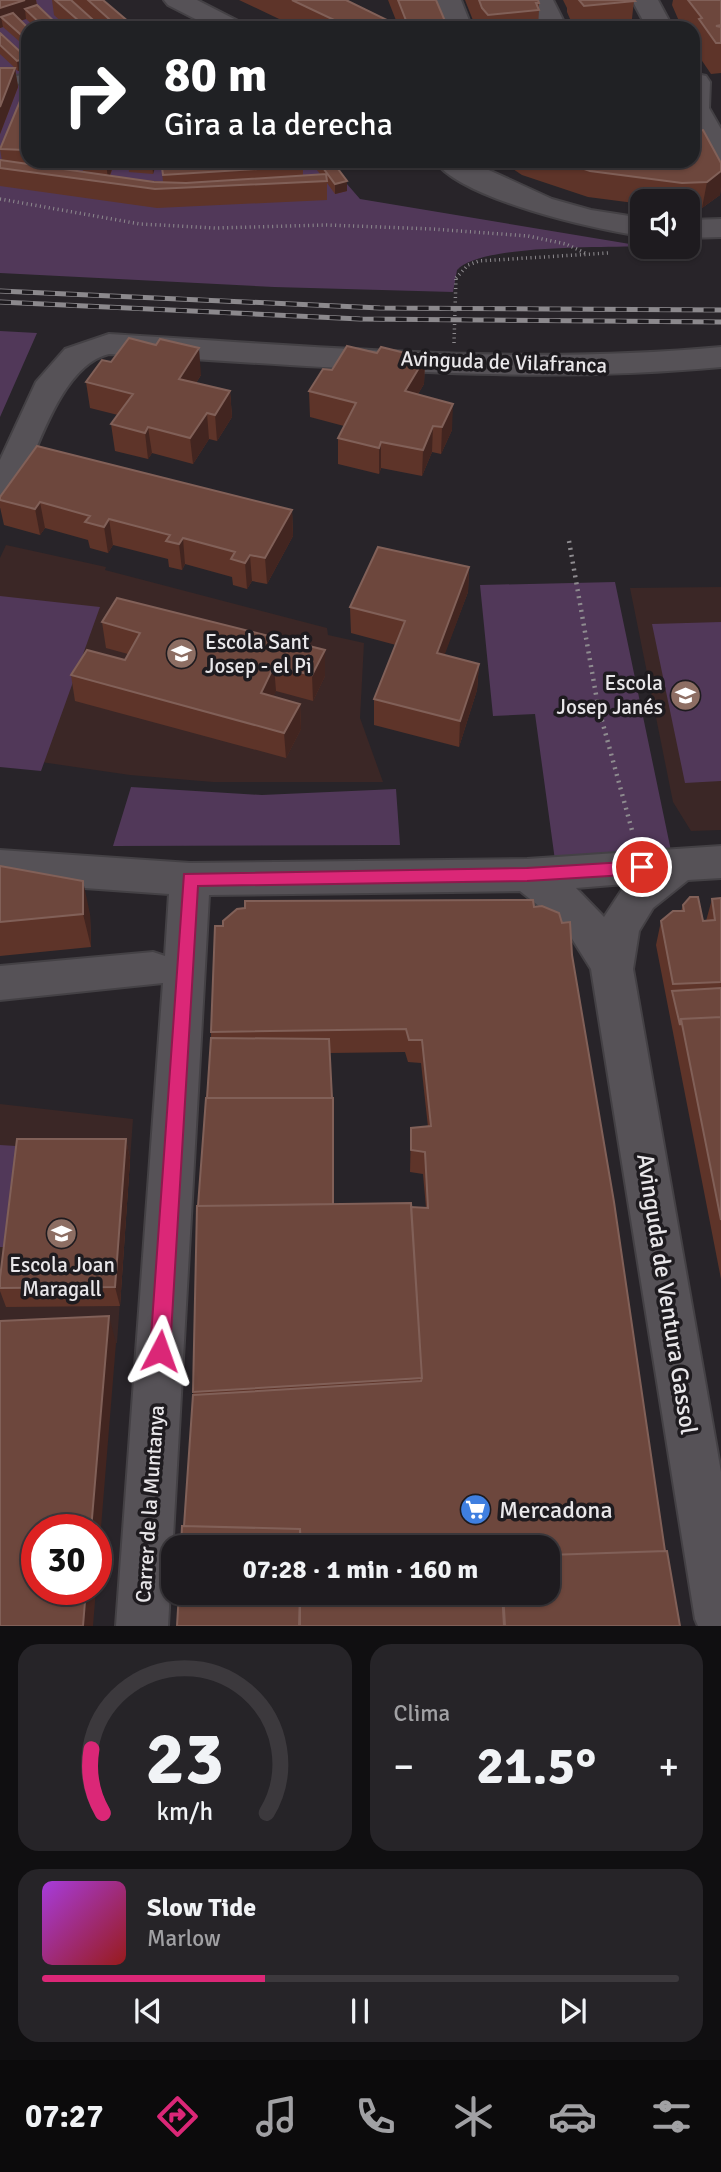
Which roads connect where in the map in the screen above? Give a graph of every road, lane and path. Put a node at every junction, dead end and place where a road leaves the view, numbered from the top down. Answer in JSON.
{"nodes":[{"id":1,"x":177,"y":0,"type":"edge"},
{"id":2,"x":448,"y":0,"type":"edge"},
{"id":3,"x":540,"y":0,"type":"edge"},
{"id":4,"x":645,"y":0,"type":"edge"},
{"id":5,"x":219,"y":21,"type":"edge"},
{"id":6,"x":456,"y":21,"type":"edge"},
{"id":7,"x":550,"y":21,"type":"edge"},
{"id":8,"x":656,"y":21,"type":"edge"},
{"id":9,"x":21,"y":80,"type":"edge"},
{"id":10,"x":0,"y":81,"type":"edge"},
{"id":11,"x":700,"y":116,"type":"edge"},
{"id":12,"x":721,"y":155,"type":"edge"},
{"id":13,"x":461,"y":168,"type":"edge"},
{"id":14,"x":0,"y":199,"type":"edge"},
{"id":15,"x":721,"y":228,"type":"edge"},
{"id":16,"x":630,"y":235,"type":"edge"},
{"id":17,"x":700,"y":235,"type":"edge"},
{"id":18,"x":585,"y":253,"type":"junction"},
{"id":19,"x":613,"y":253,"type":"dead end"},
{"id":20,"x":454,"y":343,"type":"dead end"},
{"id":21,"x":721,"y":357,"type":"edge"},
{"id":22,"x":0,"y":495,"type":"edge"},
{"id":23,"x":569,"y":541,"type":"dead end"},
{"id":24,"x":635,"y":842,"type":"dead end"},
{"id":25,"x":721,"y":862,"type":"edge"},
{"id":26,"x":680,"y":865,"type":"junction"},
{"id":27,"x":0,"y":866,"type":"edge"},
{"id":28,"x":527,"y":875,"type":"junction"},
{"id":29,"x":190,"y":879,"type":"junction"},
{"id":30,"x":153,"y":968,"type":"dead end"},
{"id":31,"x":612,"y":969,"type":"junction"},
{"id":32,"x":0,"y":983,"type":"edge"},
{"id":33,"x":721,"y":1619,"type":"edge"},
{"id":34,"x":142,"y":1626,"type":"edge"}],
"edges":[{"from":1,"to":5,"type":"street"},
{"from":2,"to":6,"type":"street"},
{"from":3,"to":7,"type":"street"},
{"from":4,"to":8,"type":"street"},
{"from":9,"to":10,"type":"lane"},
{"from":11,"to":12,"type":"street"},
{"from":13,"to":16,"type":"street"},
{"from":14,"to":18,"type":"path"},
{"from":15,"to":17,"type":"street"},
{"from":18,"to":19,"type":"path"},
{"from":18,"to":20,"type":"path","bridge":true},
{"from":21,"to":22,"type":"street","name":"Avinguda de Vilafranca"},
{"from":23,"to":24,"type":"path"},
{"from":25,"to":26,"type":"street"},
{"from":26,"to":28,"type":"street"},
{"from":26,"to":31,"type":"street","name":"Avinguda de Ventura Gassol"},
{"from":27,"to":29,"type":"street"},
{"from":28,"to":29,"type":"street"},
{"from":28,"to":31,"type":"street","name":"Avinguda de Ventura Gassol"},
{"from":29,"to":34,"type":"street","name":"Carrer de la Muntanya"},
{"from":30,"to":32,"type":"street"},
{"from":31,"to":33,"type":"street","name":"Avinguda de Ventura Gassol"}]}
